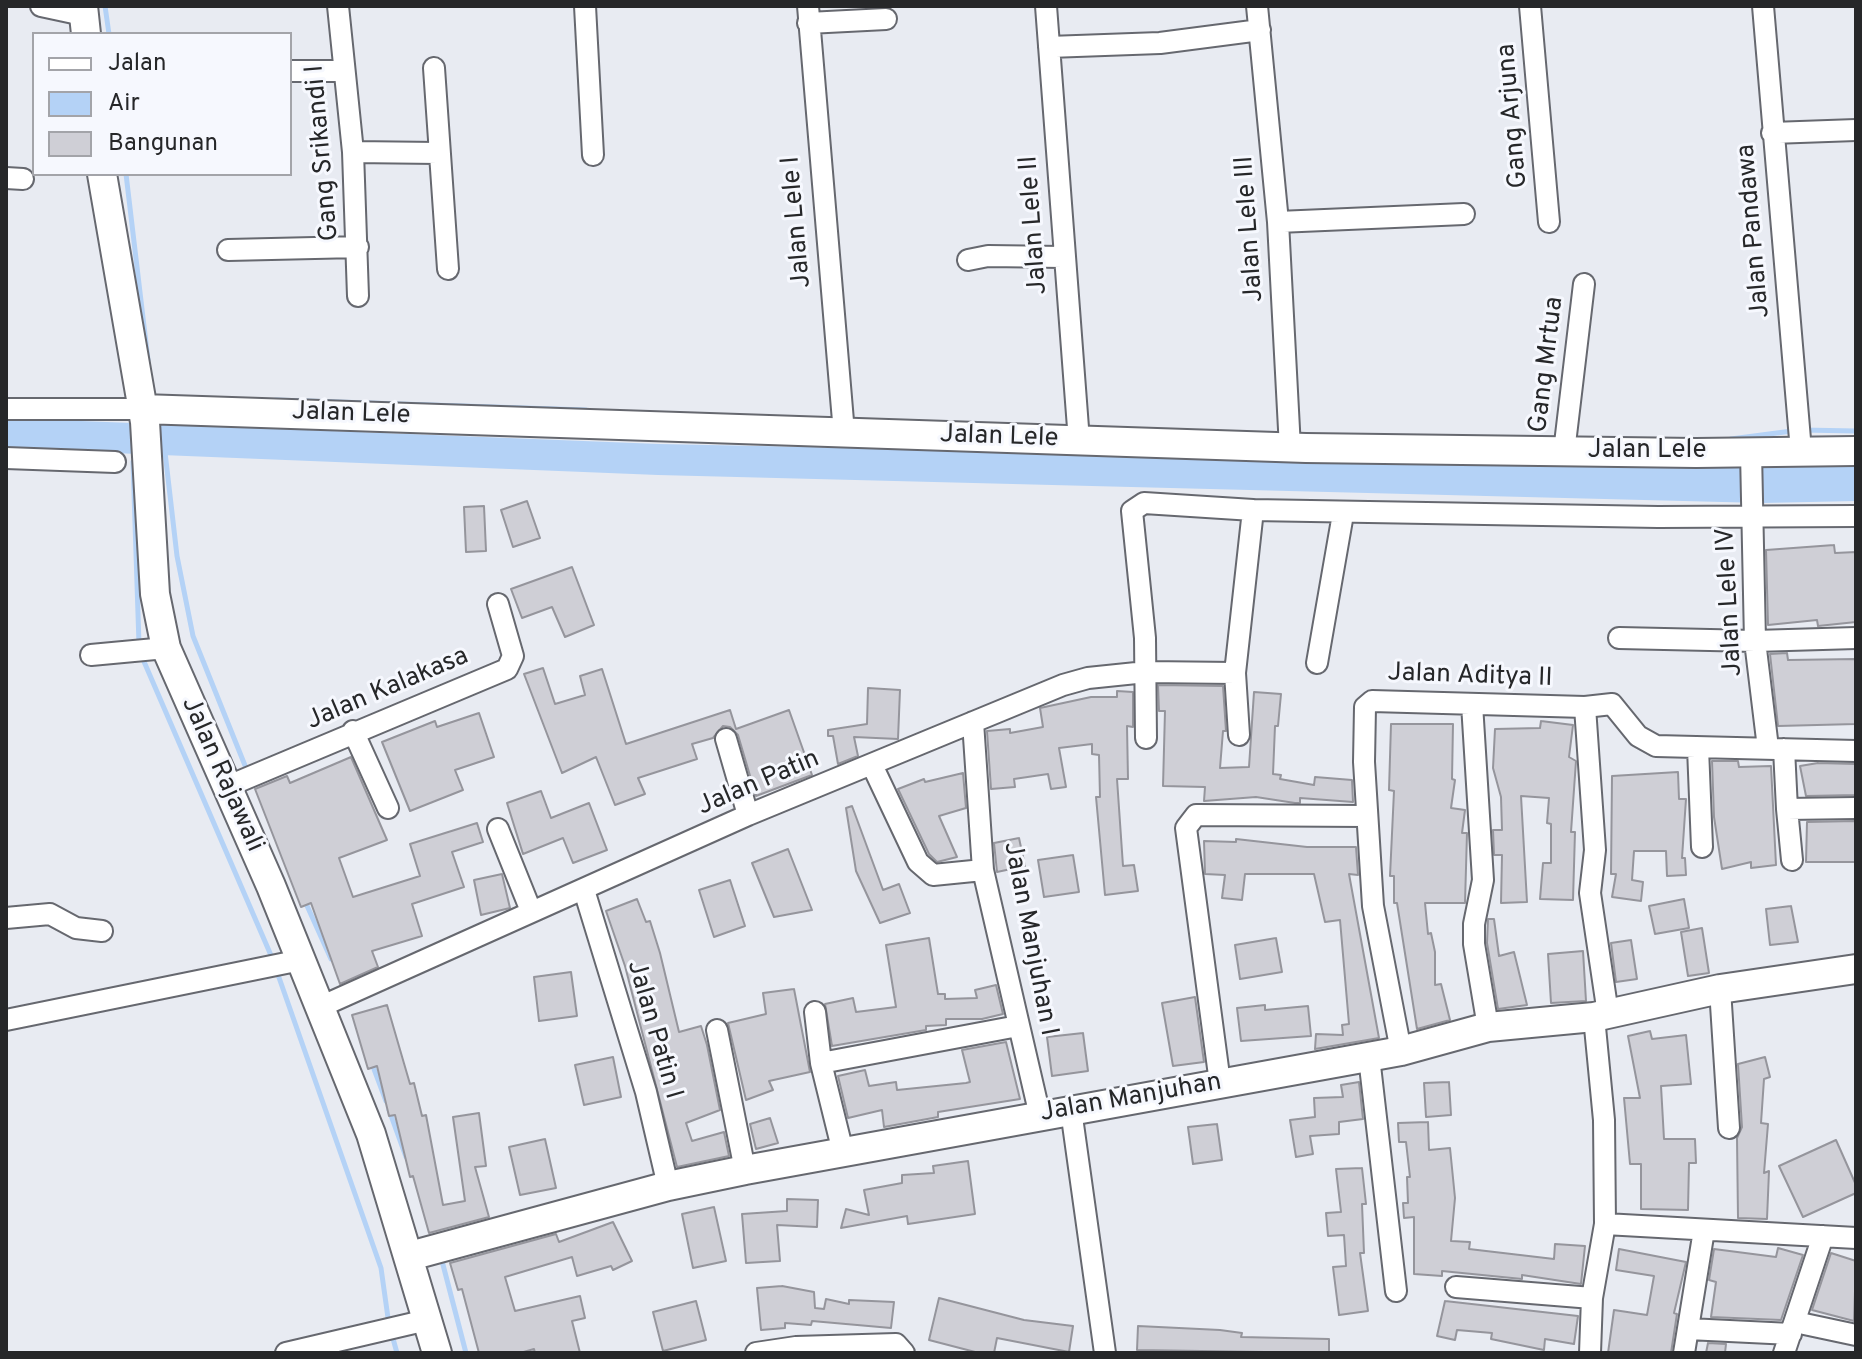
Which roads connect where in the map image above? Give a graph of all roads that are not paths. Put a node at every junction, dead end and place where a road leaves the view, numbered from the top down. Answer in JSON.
{"nodes":[{"id":1,"x":41,"y":6,"type":"edge"},
{"id":2,"x":338,"y":6,"type":"edge"},
{"id":3,"x":585,"y":6,"type":"edge"},
{"id":4,"x":1046,"y":6,"type":"edge"},
{"id":5,"x":1257,"y":6,"type":"edge"},
{"id":6,"x":1530,"y":6,"type":"edge"},
{"id":7,"x":1763,"y":6,"type":"edge"},
{"id":8,"x":808,"y":14,"type":"edge"},
{"id":9,"x":84,"y":18,"type":"edge"},
{"id":10,"x":886,"y":19,"type":"dead end"},
{"id":11,"x":1260,"y":30,"type":"junction"},
{"id":12,"x":1049,"y":47,"type":"junction"},
{"id":13,"x":434,"y":68,"type":"dead end"},
{"id":14,"x":292,"y":71,"type":"edge"},
{"id":15,"x":344,"y":71,"type":"junction"},
{"id":16,"x":1856,"y":130,"type":"edge"},
{"id":17,"x":1772,"y":133,"type":"junction"},
{"id":18,"x":353,"y":152,"type":"junction"},
{"id":19,"x":438,"y":153,"type":"junction"},
{"id":20,"x":593,"y":155,"type":"dead end"},
{"id":21,"x":102,"y":176,"type":"edge"},
{"id":22,"x":1464,"y":214,"type":"dead end"},
{"id":23,"x":1278,"y":222,"type":"junction"},
{"id":24,"x":1549,"y":222,"type":"dead end"},
{"id":25,"x":358,"y":247,"type":"junction"},
{"id":26,"x":228,"y":250,"type":"dead end"},
{"id":27,"x":1063,"y":257,"type":"junction"},
{"id":28,"x":968,"y":260,"type":"dead end"},
{"id":29,"x":448,"y":269,"type":"dead end"},
{"id":30,"x":1584,"y":284,"type":"dead end"},
{"id":31,"x":358,"y":296,"type":"dead end"},
{"id":32,"x":6,"y":409,"type":"edge"},
{"id":33,"x":143,"y":416,"type":"junction"},
{"id":34,"x":844,"y":433,"type":"junction"},
{"id":35,"x":1079,"y":441,"type":"junction"},
{"id":36,"x":1290,"y":448,"type":"junction"},
{"id":37,"x":1801,"y":451,"type":"junction"},
{"id":38,"x":1856,"y":451,"type":"edge"},
{"id":39,"x":1564,"y":452,"type":"junction"},
{"id":40,"x":6,"y":458,"type":"edge"},
{"id":41,"x":1751,"y":459,"type":"junction"},
{"id":42,"x":115,"y":462,"type":"dead end"},
{"id":43,"x":1253,"y":510,"type":"junction"},
{"id":44,"x":1752,"y":510,"type":"junction"},
{"id":45,"x":1343,"y":514,"type":"junction"},
{"id":46,"x":1856,"y":516,"type":"edge"},
{"id":47,"x":498,"y":604,"type":"dead end"},
{"id":48,"x":1619,"y":638,"type":"dead end"},
{"id":49,"x":1856,"y":638,"type":"edge"},
{"id":50,"x":1755,"y":641,"type":"junction"},
{"id":51,"x":166,"y":648,"type":"junction"},
{"id":52,"x":91,"y":655,"type":"dead end"},
{"id":53,"x":1317,"y":663,"type":"dead end"},
{"id":54,"x":1146,"y":672,"type":"junction"},
{"id":55,"x":1235,"y":673,"type":"junction"},
{"id":56,"x":1472,"y":704,"type":"junction"},
{"id":57,"x":1585,"y":707,"type":"junction"},
{"id":58,"x":973,"y":722,"type":"junction"},
{"id":59,"x":353,"y":731,"type":"junction"},
{"id":60,"x":1239,"y":735,"type":"dead end"},
{"id":61,"x":1146,"y":738,"type":"dead end"},
{"id":62,"x":726,"y":739,"type":"dead end"},
{"id":63,"x":1698,"y":748,"type":"junction"},
{"id":64,"x":1776,"y":749,"type":"junction"},
{"id":65,"x":1856,"y":751,"type":"edge"},
{"id":66,"x":872,"y":765,"type":"junction"},
{"id":67,"x":226,"y":787,"type":"junction"},
{"id":68,"x":388,"y":808,"type":"dead end"},
{"id":69,"x":1856,"y":808,"type":"edge"},
{"id":70,"x":1787,"y":809,"type":"junction"},
{"id":71,"x":748,"y":815,"type":"junction"},
{"id":72,"x":1366,"y":816,"type":"junction"},
{"id":73,"x":498,"y":829,"type":"dead end"},
{"id":74,"x":1702,"y":847,"type":"dead end"},
{"id":75,"x":1792,"y":860,"type":"dead end"},
{"id":76,"x":983,"y":870,"type":"junction"},
{"id":77,"x":584,"y":890,"type":"junction"},
{"id":78,"x":531,"y":911,"type":"junction"},
{"id":79,"x":6,"y":918,"type":"edge"},
{"id":80,"x":102,"y":931,"type":"dead end"},
{"id":81,"x":301,"y":960,"type":"junction"},
{"id":82,"x":1856,"y":969,"type":"edge"},
{"id":83,"x":1720,"y":989,"type":"junction"},
{"id":84,"x":320,"y":1007,"type":"junction"},
{"id":85,"x":815,"y":1012,"type":"dead end"},
{"id":86,"x":1601,"y":1016,"type":"junction"},
{"id":87,"x":6,"y":1020,"type":"edge"},
{"id":88,"x":1018,"y":1026,"type":"junction"},
{"id":89,"x":1488,"y":1027,"type":"junction"},
{"id":90,"x":717,"y":1030,"type":"dead end"},
{"id":91,"x":1401,"y":1051,"type":"junction"},
{"id":92,"x":1369,"y":1057,"type":"junction"},
{"id":93,"x":821,"y":1063,"type":"junction"},
{"id":94,"x":1220,"y":1083,"type":"junction"},
{"id":95,"x":1071,"y":1110,"type":"junction"},
{"id":96,"x":1040,"y":1116,"type":"junction"},
{"id":97,"x":1729,"y":1128,"type":"dead end"},
{"id":98,"x":843,"y":1152,"type":"junction"},
{"id":99,"x":745,"y":1170,"type":"junction"},
{"id":100,"x":668,"y":1186,"type":"junction"},
{"id":101,"x":1605,"y":1224,"type":"junction"},
{"id":102,"x":1704,"y":1230,"type":"junction"},
{"id":103,"x":1823,"y":1236,"type":"junction"},
{"id":104,"x":1856,"y":1238,"type":"edge"},
{"id":105,"x":410,"y":1256,"type":"junction"},
{"id":106,"x":1456,"y":1287,"type":"dead end"},
{"id":107,"x":1396,"y":1291,"type":"dead end"},
{"id":108,"x":1592,"y":1298,"type":"junction"},
{"id":109,"x":427,"y":1320,"type":"junction"},
{"id":110,"x":1688,"y":1329,"type":"junction"},
{"id":111,"x":1856,"y":1335,"type":"edge"},
{"id":112,"x":1790,"y":1336,"type":"edge"},
{"id":113,"x":286,"y":1353,"type":"edge"},
{"id":114,"x":437,"y":1353,"type":"edge"},
{"id":115,"x":756,"y":1353,"type":"edge"},
{"id":116,"x":904,"y":1353,"type":"edge"},
{"id":117,"x":1105,"y":1353,"type":"edge"},
{"id":118,"x":1590,"y":1353,"type":"edge"},
{"id":119,"x":1684,"y":1353,"type":"edge"}],
"edges":[{"from":1,"to":9,"type":"street"},
{"from":2,"to":15,"type":"street","name":"Gang Srikandi I"},
{"from":3,"to":20,"type":"street"},
{"from":4,"to":12,"type":"street","name":"Jalan Lele II"},
{"from":5,"to":11,"type":"street","name":"Jalan Lele III"},
{"from":6,"to":24,"type":"street","name":"Gang Arjuna"},
{"from":7,"to":17,"type":"street","name":"Jalan Pandawa"},
{"from":8,"to":10,"type":"street"},
{"from":8,"to":34,"type":"street","name":"Jalan Lele I"},
{"from":11,"to":12,"type":"street"},
{"from":11,"to":23,"type":"street","name":"Jalan Lele III"},
{"from":12,"to":27,"type":"street","name":"Jalan Lele II"},
{"from":13,"to":19,"type":"street"},
{"from":14,"to":15,"type":"street"},
{"from":15,"to":18,"type":"street","name":"Gang Srikandi I"},
{"from":16,"to":17,"type":"street"},
{"from":17,"to":37,"type":"street","name":"Jalan Pandawa"},
{"from":18,"to":19,"type":"street"},
{"from":18,"to":25,"type":"street","name":"Gang Srikandi I"},
{"from":19,"to":29,"type":"street"},
{"from":21,"to":33,"type":"main road","name":"Jalan Rajawali"},
{"from":22,"to":23,"type":"street"},
{"from":23,"to":36,"type":"street","name":"Jalan Lele III"},
{"from":25,"to":26,"type":"street"},
{"from":25,"to":31,"type":"street","name":"Gang Srikandi I"},
{"from":27,"to":28,"type":"street"},
{"from":27,"to":35,"type":"street","name":"Jalan Lele II"},
{"from":30,"to":39,"type":"street","name":"Gang Mrtua"},
{"from":32,"to":33,"type":"street"},
{"from":33,"to":34,"type":"main road","name":"Jalan Lele"},
{"from":33,"to":51,"type":"main road","name":"Jalan Rajawali"},
{"from":34,"to":35,"type":"main road","name":"Jalan Lele"},
{"from":35,"to":36,"type":"main road","name":"Jalan Lele"},
{"from":36,"to":39,"type":"main road","name":"Jalan Lele"},
{"from":37,"to":38,"type":"main road","name":"Jalan Lele"},
{"from":37,"to":41,"type":"main road","name":"Jalan Lele"},
{"from":39,"to":41,"type":"main road","name":"Jalan Lele"},
{"from":40,"to":42,"type":"street"},
{"from":41,"to":44,"type":"street","name":"Jalan Lele IV"},
{"from":43,"to":45,"type":"street"},
{"from":43,"to":54,"type":"street"},
{"from":43,"to":55,"type":"street"},
{"from":44,"to":45,"type":"street"},
{"from":44,"to":46,"type":"street"},
{"from":44,"to":50,"type":"street","name":"Jalan Lele IV"},
{"from":45,"to":53,"type":"street"},
{"from":47,"to":59,"type":"street","name":"Jalan Kalakasa"},
{"from":48,"to":50,"type":"street"},
{"from":49,"to":50,"type":"street"},
{"from":50,"to":64,"type":"street","name":"Jalan Lele IV"},
{"from":51,"to":52,"type":"street"},
{"from":51,"to":67,"type":"main road","name":"Jalan Rajawali"},
{"from":54,"to":55,"type":"street","name":"Jalan Patin"},
{"from":54,"to":58,"type":"street","name":"Jalan Patin"},
{"from":54,"to":61,"type":"street"},
{"from":55,"to":60,"type":"street"},
{"from":56,"to":57,"type":"street","name":"Jalan Aditya II"},
{"from":56,"to":72,"type":"street","name":"Jalan Aditya II"},
{"from":56,"to":89,"type":"street"},
{"from":57,"to":63,"type":"street","name":"Jalan Aditya II"},
{"from":57,"to":86,"type":"street"},
{"from":58,"to":66,"type":"street","name":"Jalan Patin"},
{"from":58,"to":76,"type":"street","name":"Jalan Manjuhan I"},
{"from":59,"to":67,"type":"street","name":"Jalan Kalakasa"},
{"from":59,"to":68,"type":"street"},
{"from":62,"to":71,"type":"street"},
{"from":63,"to":64,"type":"street","name":"Jalan Aditya II"},
{"from":63,"to":74,"type":"street"},
{"from":64,"to":65,"type":"street","name":"Jalan Aditya II"},
{"from":64,"to":70,"type":"street","name":"Jalan Lele IV"},
{"from":66,"to":71,"type":"street","name":"Jalan Patin"},
{"from":66,"to":76,"type":"street"},
{"from":67,"to":81,"type":"main road","name":"Jalan Rajawali"},
{"from":69,"to":70,"type":"street"},
{"from":70,"to":75,"type":"street"},
{"from":71,"to":77,"type":"street","name":"Jalan Patin"},
{"from":72,"to":91,"type":"street","name":"Jalan Aditya II"},
{"from":72,"to":94,"type":"street"},
{"from":73,"to":78,"type":"street"},
{"from":76,"to":88,"type":"street","name":"Jalan Manjuhan I"},
{"from":77,"to":78,"type":"street","name":"Jalan Patin"},
{"from":77,"to":100,"type":"street","name":"Jalan Patin I"},
{"from":78,"to":84,"type":"street","name":"Jalan Patin"},
{"from":79,"to":80,"type":"street"},
{"from":81,"to":84,"type":"main road","name":"Jalan Rajawali"},
{"from":81,"to":87,"type":"street"},
{"from":82,"to":83,"type":"main road","name":"Jalan Manjuhan"},
{"from":83,"to":86,"type":"main road","name":"Jalan Manjuhan"},
{"from":83,"to":97,"type":"street"},
{"from":84,"to":105,"type":"main road","name":"Jalan Rajawali"},
{"from":85,"to":93,"type":"street"},
{"from":86,"to":89,"type":"main road","name":"Jalan Manjuhan"},
{"from":86,"to":101,"type":"street"},
{"from":88,"to":93,"type":"street"},
{"from":88,"to":96,"type":"street","name":"Jalan Manjuhan I"},
{"from":89,"to":91,"type":"main road","name":"Jalan Manjuhan"},
{"from":90,"to":99,"type":"street"},
{"from":91,"to":92,"type":"main road","name":"Jalan Manjuhan"},
{"from":92,"to":94,"type":"main road","name":"Jalan Manjuhan"},
{"from":92,"to":107,"type":"street"},
{"from":93,"to":98,"type":"street"},
{"from":94,"to":95,"type":"main road","name":"Jalan Manjuhan"},
{"from":95,"to":96,"type":"main road","name":"Jalan Manjuhan"},
{"from":95,"to":117,"type":"street"},
{"from":96,"to":98,"type":"main road","name":"Jalan Manjuhan"},
{"from":98,"to":99,"type":"main road","name":"Jalan Manjuhan"},
{"from":99,"to":100,"type":"main road","name":"Jalan Manjuhan"},
{"from":100,"to":105,"type":"main road","name":"Jalan Manjuhan"},
{"from":101,"to":102,"type":"street"},
{"from":101,"to":108,"type":"street"},
{"from":102,"to":103,"type":"street"},
{"from":102,"to":110,"type":"street"},
{"from":103,"to":104,"type":"street"},
{"from":103,"to":112,"type":"street"},
{"from":105,"to":109,"type":"main road","name":"Jalan Rajawali"},
{"from":106,"to":108,"type":"street"},
{"from":108,"to":118,"type":"street"},
{"from":109,"to":113,"type":"street"},
{"from":109,"to":114,"type":"main road","name":"Jalan Rajawali"},
{"from":110,"to":112,"type":"street"},
{"from":110,"to":119,"type":"street"},
{"from":111,"to":112,"type":"street"},
{"from":115,"to":116,"type":"street"}]}
